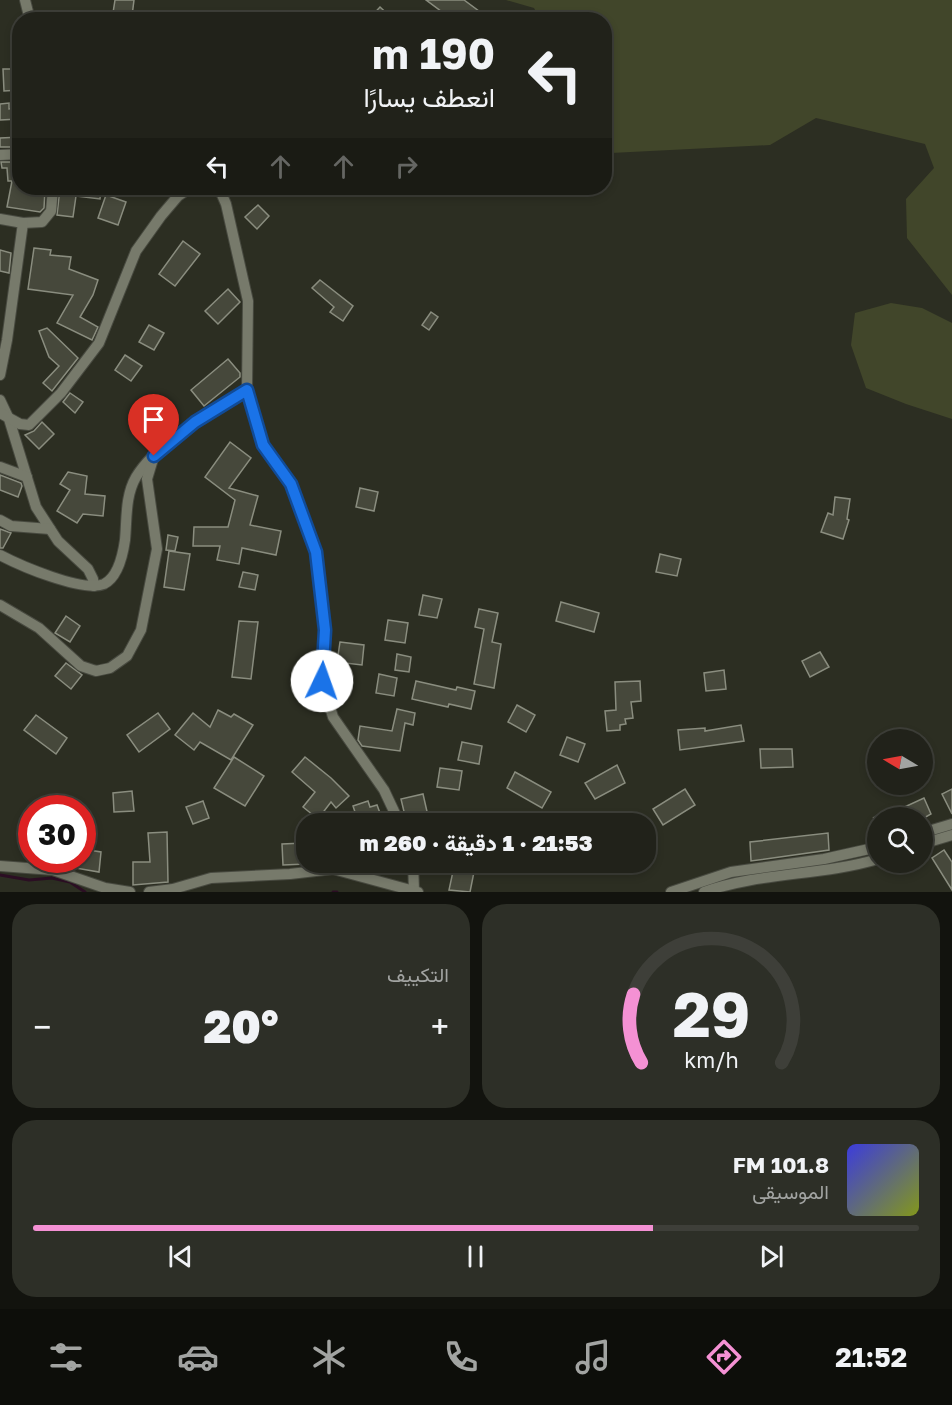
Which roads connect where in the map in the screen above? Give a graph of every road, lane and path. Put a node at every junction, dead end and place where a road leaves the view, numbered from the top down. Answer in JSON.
{"nodes":[{"id":1,"x":52,"y":195,"type":"edge"},
{"id":2,"x":180,"y":195,"type":"edge"},
{"id":3,"x":222,"y":195,"type":"edge"},
{"id":4,"x":0,"y":219,"type":"edge"},
{"id":5,"x":23,"y":223,"type":"junction"},
{"id":6,"x":0,"y":375,"type":"edge"},
{"id":7,"x":247,"y":390,"type":"junction"},
{"id":8,"x":0,"y":400,"type":"edge"},
{"id":9,"x":5,"y":416,"type":"edge"},
{"id":10,"x":154,"y":456,"type":"junction"},
{"id":11,"x":0,"y":467,"type":"edge"},
{"id":12,"x":27,"y":477,"type":"junction"},
{"id":13,"x":0,"y":520,"type":"edge"},
{"id":14,"x":50,"y":529,"type":"junction"},
{"id":15,"x":0,"y":555,"type":"edge"},
{"id":16,"x":94,"y":586,"type":"junction"},
{"id":17,"x":0,"y":605,"type":"edge"},
{"id":18,"x":395,"y":813,"type":"edge"},
{"id":19,"x":952,"y":824,"type":"edge"},
{"id":20,"x":933,"y":830,"type":"edge"},
{"id":21,"x":952,"y":835,"type":"edge"},
{"id":22,"x":933,"y":841,"type":"edge"},
{"id":23,"x":867,"y":849,"type":"edge"},
{"id":24,"x":867,"y":861,"type":"edge"},
{"id":25,"x":0,"y":866,"type":"edge"},
{"id":26,"x":414,"y":873,"type":"edge"},
{"id":27,"x":416,"y":891,"type":"edge"},
{"id":28,"x":130,"y":892,"type":"edge"},
{"id":29,"x":148,"y":892,"type":"edge"},
{"id":30,"x":671,"y":892,"type":"edge"},
{"id":31,"x":704,"y":892,"type":"edge"}],
"edges":[{"from":1,"to":5,"type":"street"},
{"from":2,"to":9,"type":"street"},
{"from":3,"to":7,"type":"street"},
{"from":4,"to":5,"type":"street"},
{"from":5,"to":6,"type":"street"},
{"from":7,"to":10,"type":"street"},
{"from":7,"to":18,"type":"street"},
{"from":8,"to":9,"type":"street"},
{"from":9,"to":12,"type":"street"},
{"from":10,"to":16,"type":"street"},
{"from":10,"to":17,"type":"street"},
{"from":11,"to":12,"type":"street"},
{"from":12,"to":14,"type":"street"},
{"from":13,"to":14,"type":"street"},
{"from":14,"to":16,"type":"street"},
{"from":15,"to":16,"type":"street"},
{"from":19,"to":20,"type":"street"},
{"from":21,"to":22,"type":"street"},
{"from":23,"to":30,"type":"street"},
{"from":24,"to":31,"type":"street"},
{"from":25,"to":28,"type":"street"},
{"from":26,"to":27,"type":"street"},
{"from":27,"to":29,"type":"street"}]}
